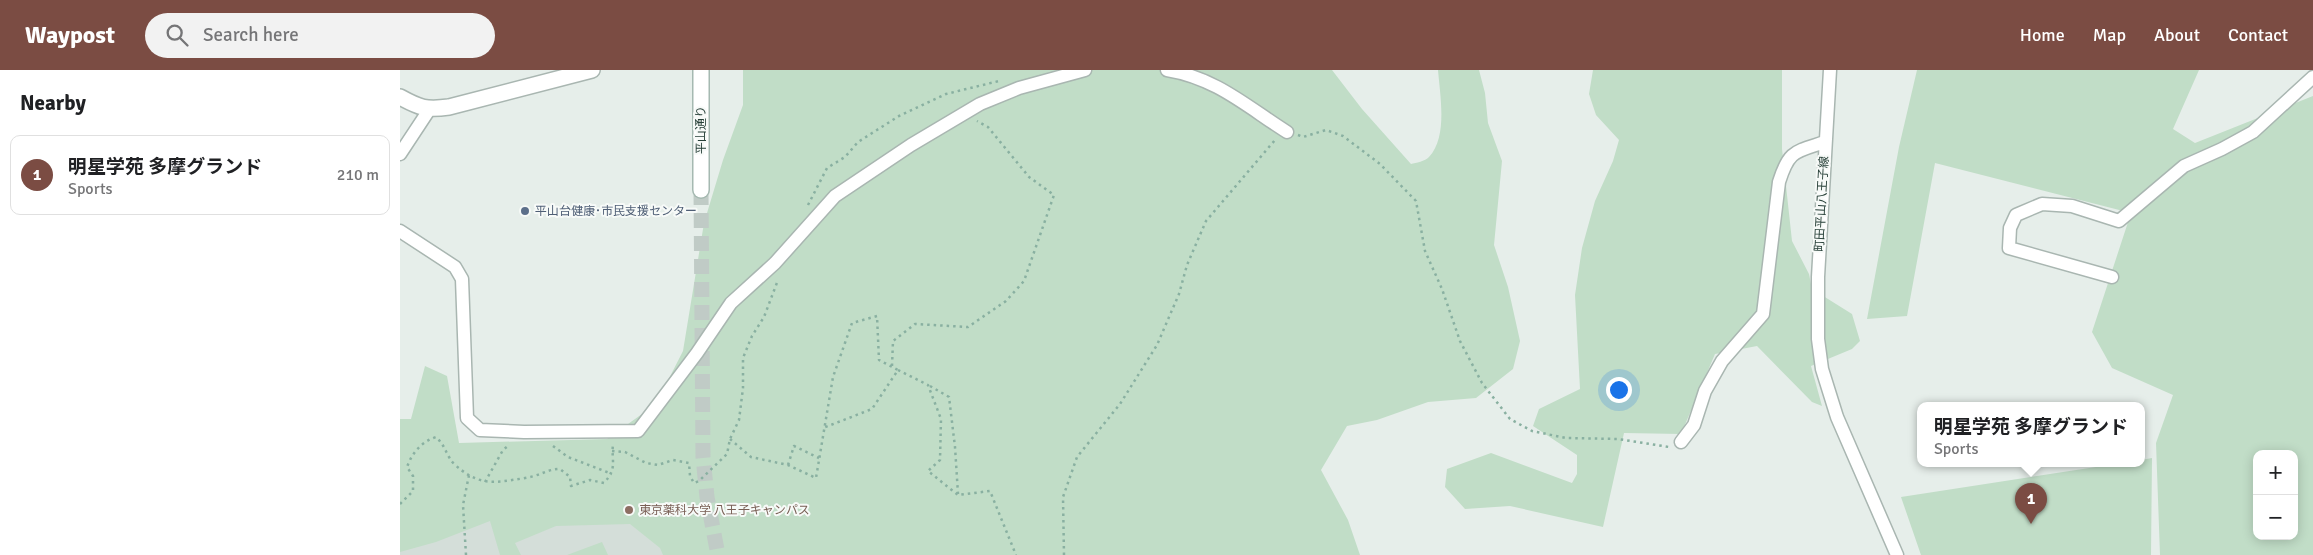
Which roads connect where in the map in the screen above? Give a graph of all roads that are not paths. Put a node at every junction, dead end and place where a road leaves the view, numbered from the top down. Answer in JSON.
{"nodes":[{"id":1,"x":592,"y":70,"type":"edge"},
{"id":2,"x":701,"y":70,"type":"edge"},
{"id":3,"x":1085,"y":70,"type":"edge"},
{"id":4,"x":1167,"y":70,"type":"edge"},
{"id":5,"x":1830,"y":70,"type":"edge"},
{"id":6,"x":2313,"y":77,"type":"edge"},
{"id":7,"x":400,"y":97,"type":"edge"},
{"id":8,"x":429,"y":110,"type":"junction"},
{"id":9,"x":1286,"y":132,"type":"road end"},
{"id":10,"x":1825,"y":142,"type":"junction"},
{"id":11,"x":400,"y":154,"type":"edge"},
{"id":12,"x":701,"y":190,"type":"tunnel mouth"},
{"id":13,"x":400,"y":232,"type":"edge"},
{"id":14,"x":2112,"y":277,"type":"dead end"},
{"id":15,"x":1680,"y":442,"type":"road end"},
{"id":16,"x":1897,"y":555,"type":"edge"}],
"edges":[{"from":1,"to":8,"type":"street"},
{"from":2,"to":12,"type":"street","name":"平山通り"},
{"from":3,"to":13,"type":"street"},
{"from":4,"to":9,"type":"street"},
{"from":5,"to":10,"type":"street","name":"町田平山八王子線"},
{"from":6,"to":14,"type":"street"},
{"from":7,"to":8,"type":"street"},
{"from":8,"to":11,"type":"street"},
{"from":10,"to":15,"type":"street"},
{"from":10,"to":16,"type":"street","name":"町田平山八王子線"}]}
